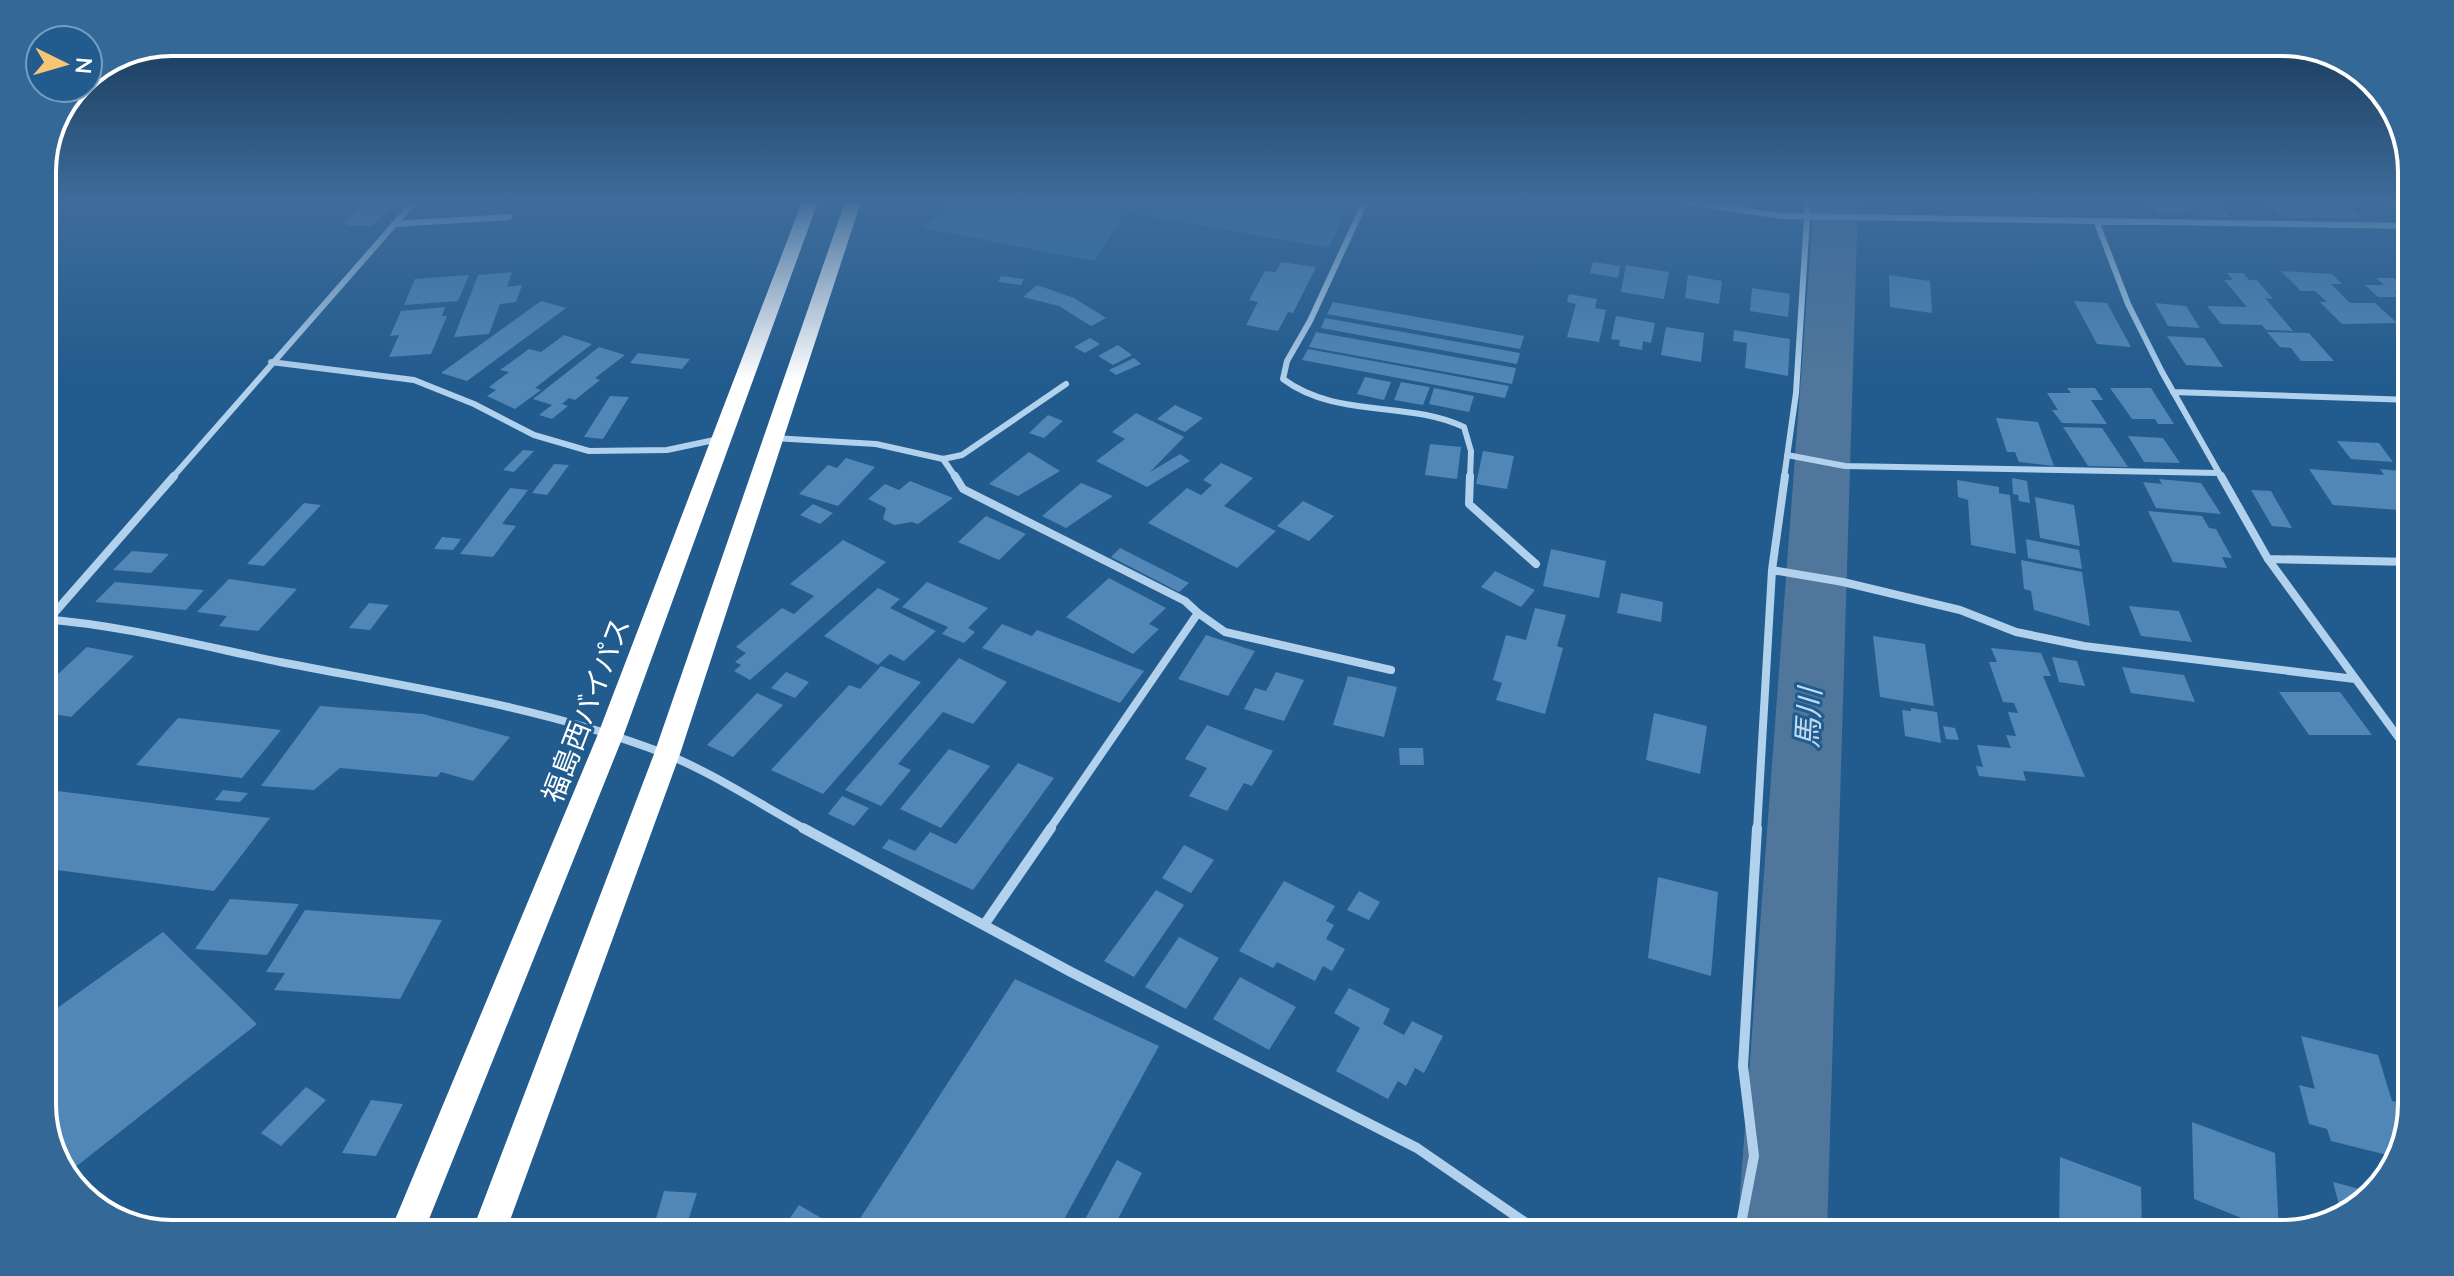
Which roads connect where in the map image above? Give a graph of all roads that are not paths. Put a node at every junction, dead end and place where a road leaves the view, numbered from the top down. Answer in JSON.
{"nodes":[{"id":1,"x":361,"y":262,"type":"edge"},
{"id":2,"x":787,"y":262,"type":"edge"},
{"id":3,"x":833,"y":262,"type":"edge"},
{"id":4,"x":1337,"y":262,"type":"edge"},
{"id":5,"x":1804,"y":262,"type":"edge"},
{"id":6,"x":2112,"y":262,"type":"edge"},
{"id":7,"x":271,"y":362,"type":"junction"},
{"id":8,"x":1066,"y":384,"type":"dead end"},
{"id":9,"x":2173,"y":392,"type":"junction"},
{"id":10,"x":2398,"y":400,"type":"edge"},
{"id":11,"x":772,"y":438,"type":"junction"},
{"id":12,"x":719,"y":439,"type":"junction"},
{"id":13,"x":1787,"y":455,"type":"junction"},
{"id":14,"x":943,"y":459,"type":"junction"},
{"id":15,"x":2219,"y":473,"type":"junction"},
{"id":16,"x":2268,"y":559,"type":"junction"},
{"id":17,"x":2398,"y":562,"type":"edge"},
{"id":18,"x":1536,"y":564,"type":"dead end"},
{"id":19,"x":1772,"y":570,"type":"junction"},
{"id":20,"x":56,"y":609,"type":"edge"},
{"id":21,"x":1198,"y":613,"type":"junction"},
{"id":22,"x":56,"y":624,"type":"edge"},
{"id":23,"x":1391,"y":670,"type":"dead end"},
{"id":24,"x":2355,"y":679,"type":"junction"},
{"id":25,"x":611,"y":734,"type":"junction"},
{"id":26,"x":2398,"y":737,"type":"edge"},
{"id":27,"x":667,"y":754,"type":"junction"},
{"id":28,"x":984,"y":925,"type":"junction"},
{"id":29,"x":412,"y":1220,"type":"edge"},
{"id":30,"x":493,"y":1220,"type":"edge"},
{"id":31,"x":1522,"y":1220,"type":"edge"},
{"id":32,"x":1742,"y":1220,"type":"edge"}],
"edges":[{"from":1,"to":7,"type":"street"},
{"from":2,"to":12,"type":"highway","name":"福島西バイパス"},
{"from":3,"to":11,"type":"highway"},
{"from":4,"to":18,"type":"street"},
{"from":5,"to":13,"type":"street"},
{"from":6,"to":9,"type":"street"},
{"from":7,"to":12,"type":"street"},
{"from":7,"to":20,"type":"street"},
{"from":8,"to":14,"type":"street"},
{"from":9,"to":10,"type":"street"},
{"from":9,"to":15,"type":"street"},
{"from":11,"to":14,"type":"street"},
{"from":11,"to":27,"type":"highway"},
{"from":12,"to":25,"type":"highway","name":"福島西バイパス"},
{"from":13,"to":15,"type":"street"},
{"from":13,"to":19,"type":"street"},
{"from":14,"to":21,"type":"street"},
{"from":15,"to":16,"type":"street"},
{"from":16,"to":17,"type":"street"},
{"from":16,"to":24,"type":"street"},
{"from":19,"to":24,"type":"street"},
{"from":19,"to":32,"type":"street"},
{"from":21,"to":23,"type":"street"},
{"from":21,"to":28,"type":"street"},
{"from":22,"to":25,"type":"street"},
{"from":24,"to":26,"type":"street"},
{"from":25,"to":27,"type":"street"},
{"from":25,"to":29,"type":"highway","name":"福島西バイパス"},
{"from":27,"to":28,"type":"street"},
{"from":27,"to":30,"type":"highway"},
{"from":28,"to":31,"type":"street"}]}
